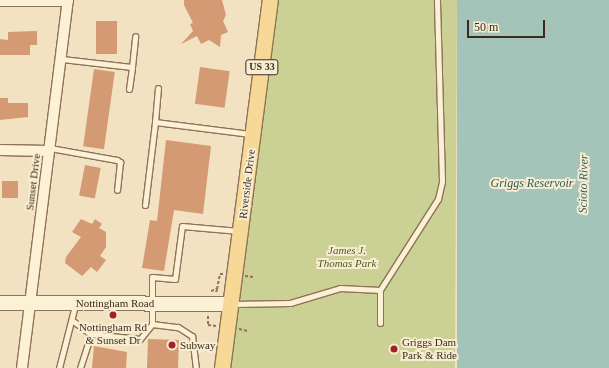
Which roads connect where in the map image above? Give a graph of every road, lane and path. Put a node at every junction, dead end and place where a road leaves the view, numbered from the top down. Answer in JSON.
{"nodes":[{"id":1,"x":0,"y":0,"type":"edge"},
{"id":2,"x":270,"y":0,"type":"edge"},
{"id":3,"x":437,"y":0,"type":"edge"},
{"id":4,"x":68,"y":1,"type":"edge"},
{"id":5,"x":134,"y":36,"type":"dead end"},
{"id":6,"x":62,"y":59,"type":"junction"},
{"id":7,"x":132,"y":66,"type":"junction"},
{"id":8,"x":158,"y":88,"type":"dead end"},
{"id":9,"x":128,"y":89,"type":"dead end"},
{"id":10,"x":155,"y":122,"type":"junction"},
{"id":11,"x":253,"y":134,"type":"junction"},
{"id":12,"x":50,"y":149,"type":"junction"},
{"id":13,"x":0,"y":150,"type":"edge"},
{"id":14,"x":117,"y":190,"type":"dead end"},
{"id":15,"x":144,"y":205,"type":"dead end"},
{"id":16,"x":241,"y":231,"type":"junction"},
{"id":17,"x":380,"y":290,"type":"junction"},
{"id":18,"x":0,"y":303,"type":"edge"},
{"id":19,"x":31,"y":303,"type":"junction"},
{"id":20,"x":76,"y":303,"type":"junction"},
{"id":21,"x":152,"y":303,"type":"junction"},
{"id":22,"x":231,"y":304,"type":"junction"},
{"id":23,"x":73,"y":321,"type":"junction"},
{"id":24,"x":380,"y":323,"type":"dead end"},
{"id":25,"x":152,"y":324,"type":"junction"},
{"id":26,"x":91,"y":334,"type":"junction"},
{"id":27,"x":22,"y":368,"type":"edge"},
{"id":28,"x":59,"y":368,"type":"edge"},
{"id":29,"x":80,"y":368,"type":"edge"},
{"id":30,"x":196,"y":368,"type":"edge"},
{"id":31,"x":222,"y":368,"type":"edge"}],
"edges":[{"from":1,"to":4,"type":"street"},
{"from":2,"to":11,"type":"main road","name":"Riverside Drive","number":"US 33"},
{"from":3,"to":17,"type":"lane"},
{"from":4,"to":6,"type":"street","name":"Sunset Drive"},
{"from":5,"to":7,"type":"lane"},
{"from":6,"to":7,"type":"lane"},
{"from":6,"to":12,"type":"street","name":"Sunset Drive"},
{"from":7,"to":9,"type":"lane"},
{"from":8,"to":10,"type":"lane"},
{"from":10,"to":11,"type":"lane"},
{"from":10,"to":15,"type":"lane"},
{"from":11,"to":16,"type":"main road","name":"Riverside Drive","number":"US 33"},
{"from":12,"to":13,"type":"street"},
{"from":12,"to":14,"type":"lane"},
{"from":12,"to":19,"type":"street","name":"Sunset Drive"},
{"from":16,"to":21,"type":"lane"},
{"from":16,"to":22,"type":"main road","name":"Riverside Drive","number":"US 33"},
{"from":17,"to":22,"type":"lane"},
{"from":17,"to":24,"type":"lane"},
{"from":18,"to":19,"type":"street","name":"Nottingham Road"},
{"from":19,"to":20,"type":"street","name":"Nottingham Road"},
{"from":19,"to":27,"type":"street","name":"Sunset Drive"},
{"from":20,"to":21,"type":"street","name":"Nottingham Road"},
{"from":20,"to":23,"type":"lane"},
{"from":21,"to":22,"type":"street","name":"Nottingham Road"},
{"from":21,"to":25,"type":"lane"},
{"from":22,"to":31,"type":"main road","name":"Riverside Drive","number":"US 33"},
{"from":23,"to":26,"type":"lane"},
{"from":23,"to":28,"type":"lane"},
{"from":25,"to":26,"type":"lane"},
{"from":25,"to":30,"type":"lane"},
{"from":26,"to":29,"type":"lane"}]}
